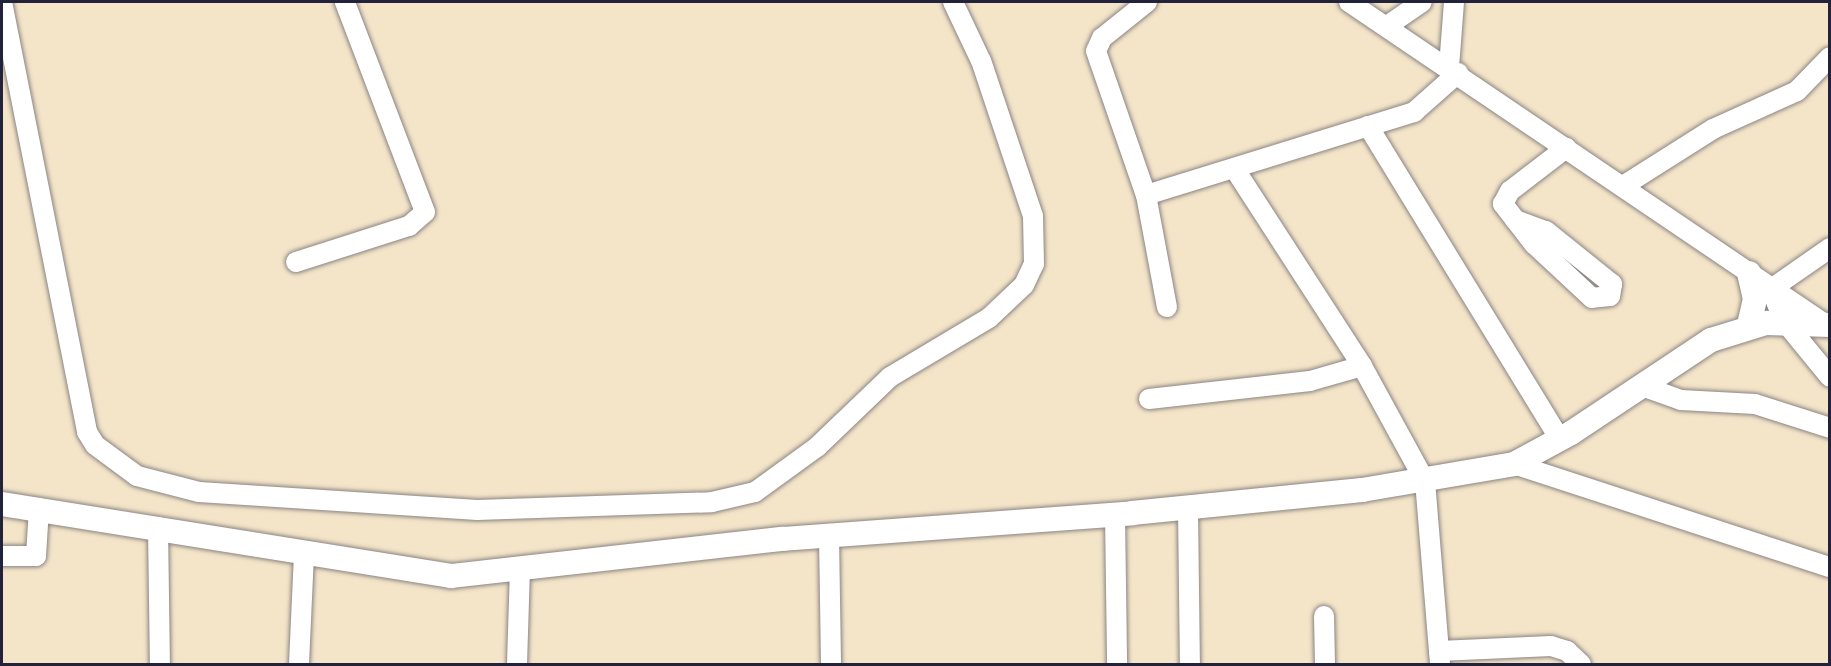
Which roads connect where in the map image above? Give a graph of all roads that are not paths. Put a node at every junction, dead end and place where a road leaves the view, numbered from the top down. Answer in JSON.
{"nodes":[{"id":1,"x":2,"y":2,"type":"edge"},
{"id":2,"x":345,"y":2,"type":"edge"},
{"id":3,"x":953,"y":2,"type":"edge"},
{"id":4,"x":1147,"y":2,"type":"edge"},
{"id":5,"x":1349,"y":2,"type":"edge"},
{"id":6,"x":1422,"y":2,"type":"edge"},
{"id":7,"x":1454,"y":2,"type":"edge"},
{"id":8,"x":1387,"y":26,"type":"junction"},
{"id":9,"x":1830,"y":57,"type":"edge"},
{"id":10,"x":1454,"y":70,"type":"junction"},
{"id":11,"x":1368,"y":126,"type":"junction"},
{"id":12,"x":1566,"y":148,"type":"junction"},
{"id":13,"x":1236,"y":171,"type":"junction"},
{"id":14,"x":1623,"y":186,"type":"junction"},
{"id":15,"x":1146,"y":195,"type":"junction"},
{"id":16,"x":1515,"y":220,"type":"junction"},
{"id":17,"x":1830,"y":249,"type":"edge"},
{"id":18,"x":296,"y":262,"type":"dead end"},
{"id":19,"x":1749,"y":273,"type":"junction"},
{"id":20,"x":1771,"y":289,"type":"junction"},
{"id":21,"x":1167,"y":307,"type":"dead end"},
{"id":22,"x":1784,"y":321,"type":"junction"},
{"id":23,"x":1827,"y":325,"type":"edge"},
{"id":24,"x":1749,"y":326,"type":"junction"},
{"id":25,"x":1362,"y":366,"type":"junction"},
{"id":26,"x":1830,"y":377,"type":"edge"},
{"id":27,"x":1642,"y":386,"type":"junction"},
{"id":28,"x":1149,"y":399,"type":"dead end"},
{"id":29,"x":1830,"y":428,"type":"edge"},
{"id":30,"x":1560,"y":440,"type":"junction"},
{"id":31,"x":1514,"y":464,"type":"junction"},
{"id":32,"x":1425,"y":481,"type":"junction"},
{"id":33,"x":2,"y":504,"type":"edge"},
{"id":34,"x":39,"y":508,"type":"junction"},
{"id":35,"x":1188,"y":508,"type":"junction"},
{"id":36,"x":1115,"y":514,"type":"junction"},
{"id":37,"x":159,"y":527,"type":"junction"},
{"id":38,"x":829,"y":536,"type":"junction"},
{"id":39,"x":304,"y":554,"type":"junction"},
{"id":40,"x":2,"y":556,"type":"edge"},
{"id":41,"x":1830,"y":567,"type":"edge"},
{"id":42,"x":520,"y":571,"type":"junction"},
{"id":43,"x":1324,"y":616,"type":"dead end"},
{"id":44,"x":1439,"y":658,"type":"edge"},
{"id":45,"x":160,"y":664,"type":"edge"},
{"id":46,"x":299,"y":664,"type":"edge"},
{"id":47,"x":517,"y":664,"type":"edge"},
{"id":48,"x":831,"y":664,"type":"edge"},
{"id":49,"x":1117,"y":664,"type":"edge"},
{"id":50,"x":1190,"y":664,"type":"edge"},
{"id":51,"x":1325,"y":664,"type":"edge"},
{"id":52,"x":1581,"y":664,"type":"edge"}],
"edges":[{"from":1,"to":3,"type":"street"},
{"from":2,"to":18,"type":"street"},
{"from":4,"to":15,"type":"street"},
{"from":5,"to":8,"type":"street"},
{"from":6,"to":8,"type":"street"},
{"from":7,"to":10,"type":"street"},
{"from":8,"to":10,"type":"street"},
{"from":9,"to":14,"type":"street"},
{"from":10,"to":11,"type":"street"},
{"from":10,"to":12,"type":"street"},
{"from":11,"to":13,"type":"street"},
{"from":11,"to":30,"type":"street"},
{"from":12,"to":14,"type":"street"},
{"from":12,"to":16,"type":"street"},
{"from":13,"to":15,"type":"street"},
{"from":13,"to":25,"type":"street"},
{"from":14,"to":19,"type":"street"},
{"from":15,"to":21,"type":"street"},
{"from":16,"to":16,"type":"street"},
{"from":17,"to":20,"type":"street"},
{"from":19,"to":20,"type":"street"},
{"from":19,"to":24,"type":"main road"},
{"from":20,"to":22,"type":"street"},
{"from":20,"to":23,"type":"street"},
{"from":22,"to":23,"type":"main road"},
{"from":22,"to":24,"type":"main road"},
{"from":22,"to":26,"type":"street"},
{"from":24,"to":27,"type":"main road"},
{"from":25,"to":28,"type":"street"},
{"from":25,"to":32,"type":"street"},
{"from":27,"to":29,"type":"street"},
{"from":27,"to":30,"type":"main road"},
{"from":30,"to":31,"type":"main road"},
{"from":31,"to":32,"type":"main road"},
{"from":31,"to":41,"type":"street"},
{"from":32,"to":35,"type":"main road"},
{"from":32,"to":44,"type":"street"},
{"from":33,"to":34,"type":"main road"},
{"from":34,"to":37,"type":"main road"},
{"from":34,"to":40,"type":"street"},
{"from":35,"to":36,"type":"main road"},
{"from":35,"to":50,"type":"street"},
{"from":36,"to":38,"type":"main road"},
{"from":36,"to":49,"type":"street"},
{"from":37,"to":39,"type":"main road"},
{"from":37,"to":45,"type":"street"},
{"from":38,"to":42,"type":"main road"},
{"from":38,"to":48,"type":"street"},
{"from":39,"to":42,"type":"main road"},
{"from":39,"to":46,"type":"street"},
{"from":42,"to":47,"type":"street"},
{"from":43,"to":51,"type":"street"},
{"from":44,"to":52,"type":"street"}]}
